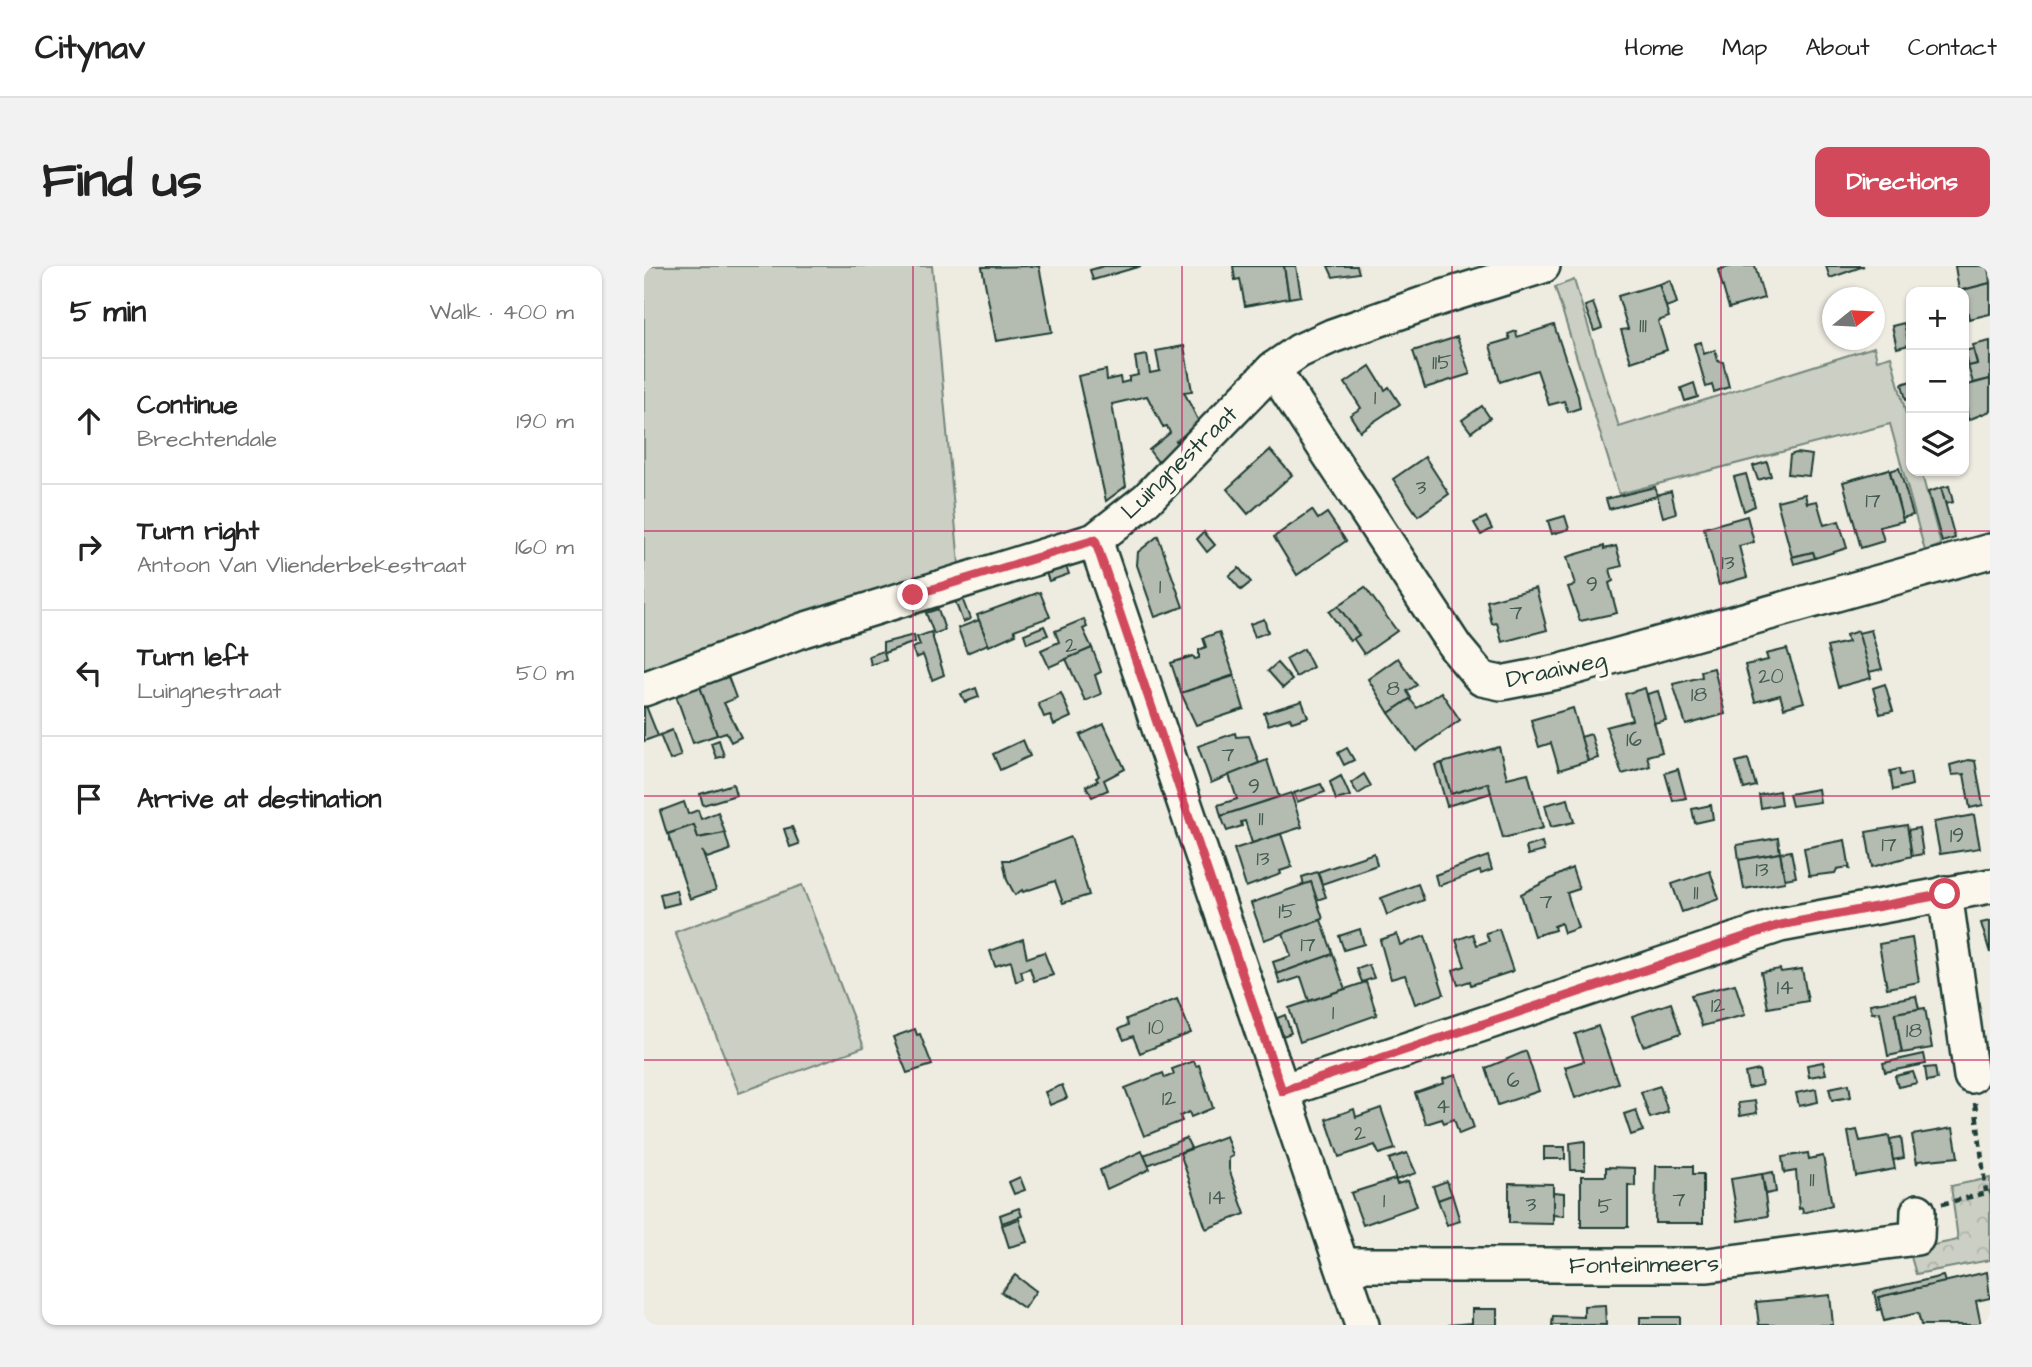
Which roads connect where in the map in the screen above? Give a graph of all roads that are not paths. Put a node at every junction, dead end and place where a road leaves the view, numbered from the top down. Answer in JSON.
{"nodes":[{"id":1,"x":1543,"y":266,"type":"edge"},
{"id":2,"x":1273,"y":369,"type":"junction"},
{"id":3,"x":1095,"y":540,"type":"junction"},
{"id":4,"x":1990,"y":551,"type":"edge"},
{"id":5,"x":644,"y":689,"type":"edge"},
{"id":6,"x":1990,"y":886,"type":"edge"},
{"id":7,"x":1945,"y":894,"type":"junction"},
{"id":8,"x":1971,"y":1076,"type":"road end"},
{"id":9,"x":1282,"y":1091,"type":"junction"},
{"id":10,"x":1918,"y":1211,"type":"road end"},
{"id":11,"x":1342,"y":1265,"type":"junction"},
{"id":12,"x":1362,"y":1325,"type":"edge"}],
"edges":[{"from":1,"to":2,"type":"street","name":"Luingnestraat"},
{"from":2,"to":3,"type":"street","name":"Luingnestraat"},
{"from":2,"to":4,"type":"street","name":"Draaiweg"},
{"from":3,"to":5,"type":"street","name":"Luingnestraat"},
{"from":3,"to":9,"type":"street"},
{"from":6,"to":7,"type":"street"},
{"from":7,"to":8,"type":"street"},
{"from":7,"to":9,"type":"street"},
{"from":9,"to":11,"type":"street"},
{"from":10,"to":11,"type":"street","name":"Fonteinmeers"},
{"from":11,"to":12,"type":"street"}]}
